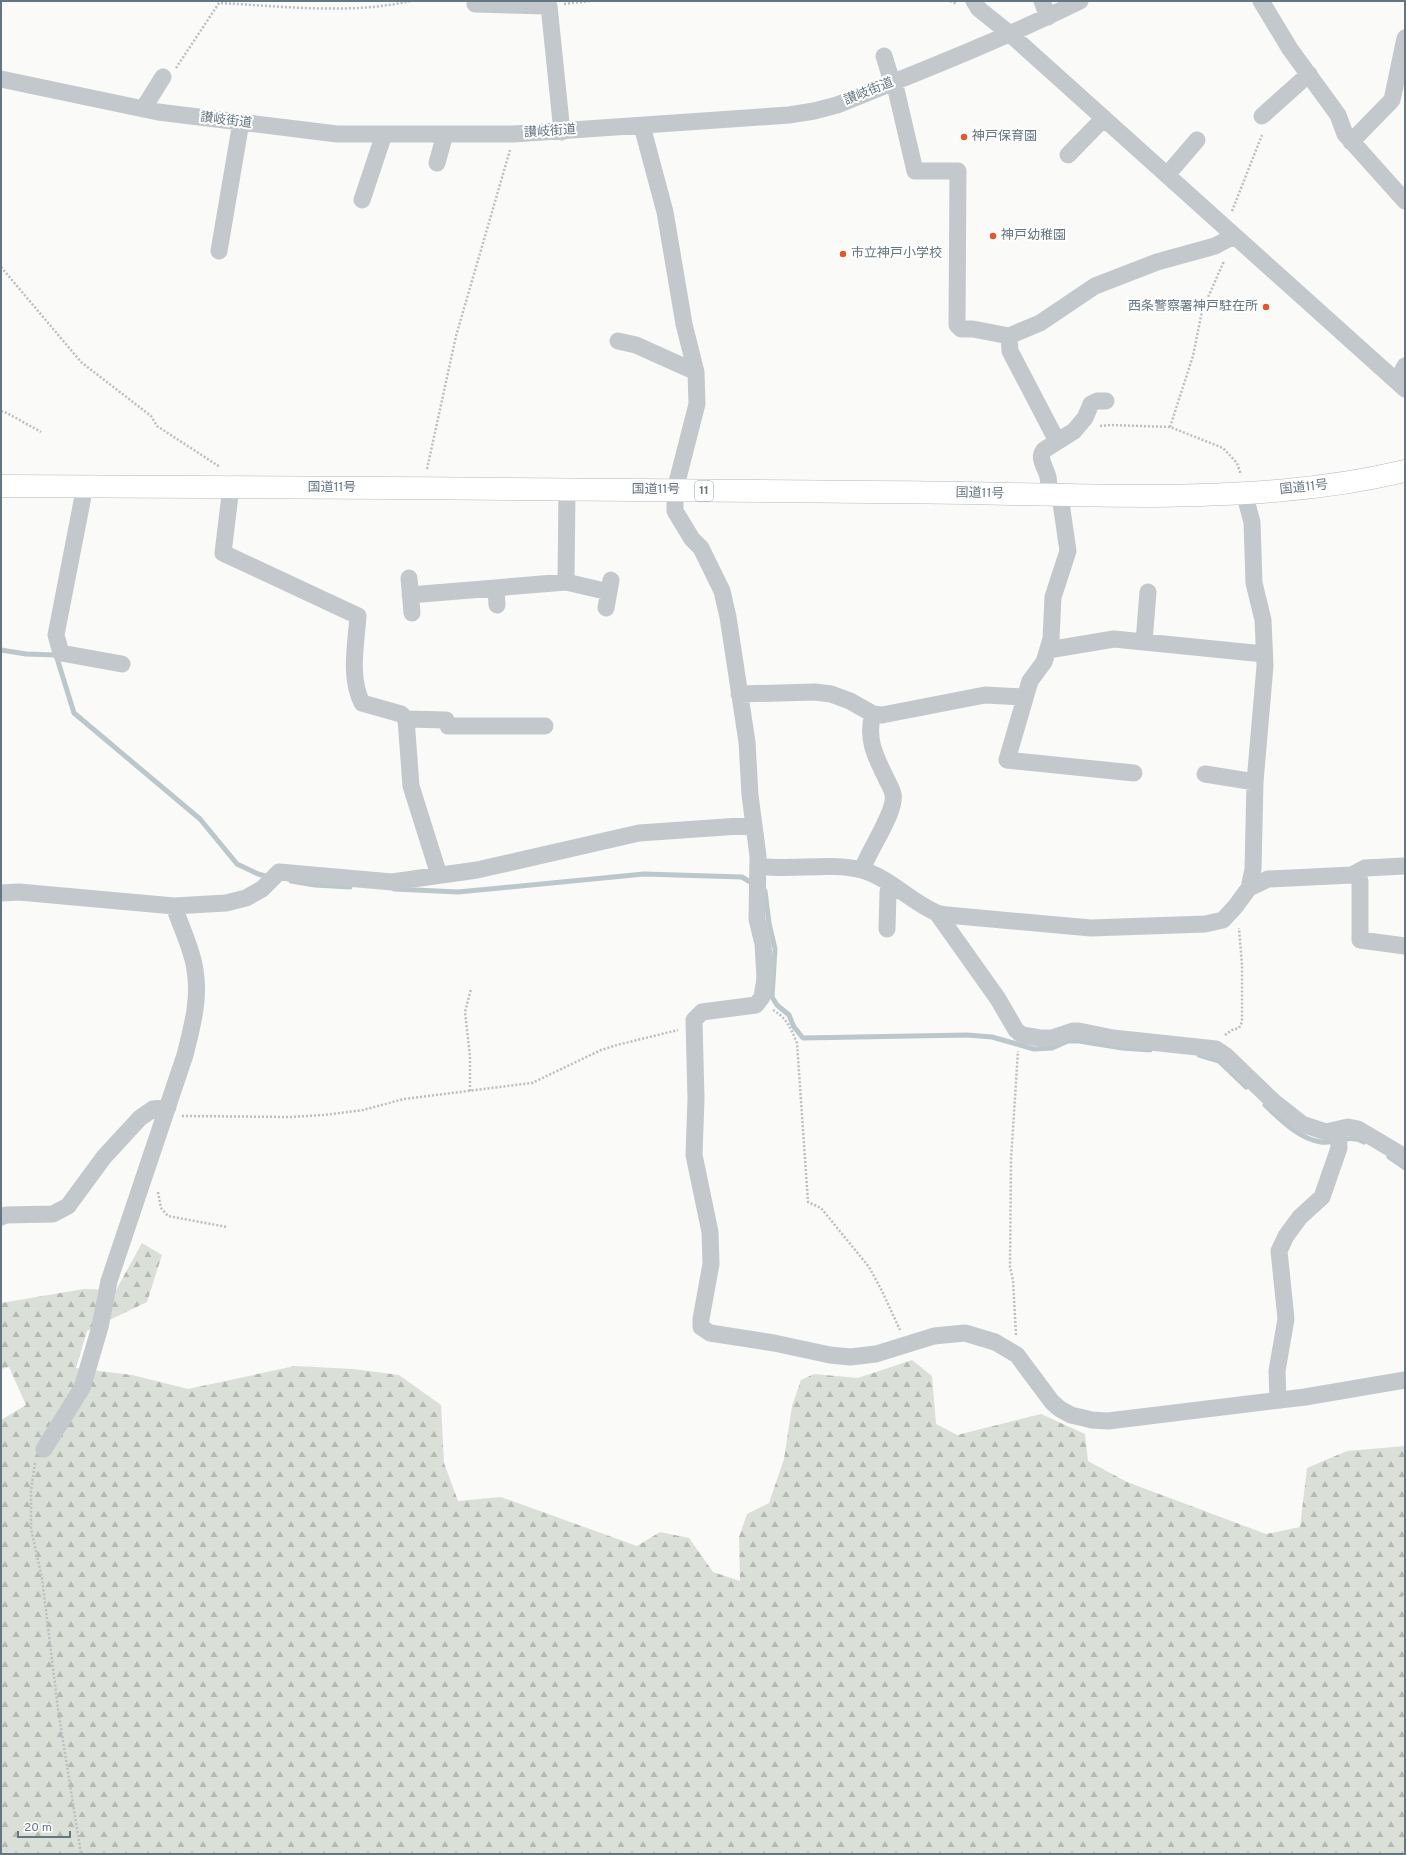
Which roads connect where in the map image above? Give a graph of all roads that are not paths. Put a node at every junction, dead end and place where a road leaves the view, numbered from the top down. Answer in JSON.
{"nodes":[{"id":1,"x":974,"y":1,"type":"edge"},
{"id":2,"x":1042,"y":1,"type":"edge"},
{"id":3,"x":1080,"y":1,"type":"edge"},
{"id":4,"x":1261,"y":1,"type":"edge"},
{"id":5,"x":475,"y":4,"type":"dead end"},
{"id":6,"x":1048,"y":17,"type":"junction"},
{"id":7,"x":1010,"y":34,"type":"junction"},
{"id":8,"x":1405,"y":38,"type":"edge"},
{"id":9,"x":884,"y":56,"type":"dead end"},
{"id":10,"x":1308,"y":74,"type":"junction"},
{"id":11,"x":163,"y":77,"type":"road end"},
{"id":12,"x":1,"y":79,"type":"edge"},
{"id":13,"x":894,"y":82,"type":"junction"},
{"id":14,"x":143,"y":109,"type":"junction"},
{"id":15,"x":1262,"y":116,"type":"dead end"},
{"id":16,"x":1104,"y":118,"type":"junction"},
{"id":17,"x":242,"y":122,"type":"junction"},
{"id":18,"x":642,"y":126,"type":"junction"},
{"id":19,"x":562,"y":132,"type":"junction"},
{"id":20,"x":384,"y":134,"type":"junction"},
{"id":21,"x":445,"y":134,"type":"junction"},
{"id":22,"x":1197,"y":140,"type":"dead end"},
{"id":23,"x":1351,"y":142,"type":"junction"},
{"id":24,"x":1068,"y":155,"type":"dead end"},
{"id":25,"x":437,"y":163,"type":"dead end"},
{"id":26,"x":1167,"y":175,"type":"junction"},
{"id":27,"x":362,"y":200,"type":"dead end"},
{"id":28,"x":1405,"y":201,"type":"edge"},
{"id":29,"x":1230,"y":232,"type":"junction"},
{"id":30,"x":219,"y":251,"type":"dead end"},
{"id":31,"x":1009,"y":336,"type":"junction"},
{"id":32,"x":618,"y":341,"type":"dead end"},
{"id":33,"x":1405,"y":366,"type":"edge"},
{"id":34,"x":696,"y":372,"type":"junction"},
{"id":35,"x":1401,"y":385,"type":"edge"},
{"id":36,"x":1106,"y":401,"type":"dead end"},
{"id":37,"x":1057,"y":441,"type":"junction"},
{"id":38,"x":1405,"y":471,"type":"edge"},
{"id":39,"x":1,"y":486,"type":"edge"},
{"id":40,"x":85,"y":486,"type":"junction"},
{"id":41,"x":231,"y":487,"type":"junction"},
{"id":42,"x":567,"y":490,"type":"junction"},
{"id":43,"x":675,"y":490,"type":"junction"},
{"id":44,"x":1244,"y":494,"type":"junction"},
{"id":45,"x":1055,"y":496,"type":"junction"},
{"id":46,"x":409,"y":578,"type":"dead end"},
{"id":47,"x":566,"y":582,"type":"junction"},
{"id":48,"x":496,"y":588,"type":"junction"},
{"id":49,"x":1148,"y":592,"type":"dead end"},
{"id":50,"x":410,"y":595,"type":"junction"},
{"id":51,"x":497,"y":605,"type":"dead end"},
{"id":52,"x":606,"y":608,"type":"dead end"},
{"id":53,"x":412,"y":613,"type":"dead end"},
{"id":54,"x":1144,"y":642,"type":"junction"},
{"id":55,"x":1048,"y":650,"type":"junction"},
{"id":56,"x":1264,"y":654,"type":"junction"},
{"id":57,"x":122,"y":664,"type":"dead end"},
{"id":58,"x":739,"y":694,"type":"junction"},
{"id":59,"x":1025,"y":697,"type":"junction"},
{"id":60,"x":874,"y":714,"type":"junction"},
{"id":61,"x":406,"y":719,"type":"junction"},
{"id":62,"x":546,"y":726,"type":"dead end"},
{"id":63,"x":1134,"y":773,"type":"dead end"},
{"id":64,"x":1205,"y":774,"type":"dead end"},
{"id":65,"x":1255,"y":782,"type":"junction"},
{"id":66,"x":754,"y":826,"type":"junction"},
{"id":67,"x":758,"y":866,"type":"junction"},
{"id":68,"x":1405,"y":866,"type":"edge"},
{"id":69,"x":862,"y":870,"type":"junction"},
{"id":70,"x":1358,"y":872,"type":"junction"},
{"id":71,"x":440,"y":875,"type":"junction"},
{"id":72,"x":890,"y":884,"type":"junction"},
{"id":73,"x":1249,"y":888,"type":"junction"},
{"id":74,"x":1,"y":893,"type":"edge"},
{"id":75,"x":174,"y":906,"type":"junction"},
{"id":76,"x":937,"y":913,"type":"junction"},
{"id":77,"x":887,"y":929,"type":"dead end"},
{"id":78,"x":1405,"y":946,"type":"edge"},
{"id":79,"x":166,"y":1111,"type":"junction"},
{"id":80,"x":1338,"y":1130,"type":"junction"},
{"id":81,"x":1405,"y":1157,"type":"edge"},
{"id":82,"x":1,"y":1217,"type":"edge"},
{"id":83,"x":1405,"y":1380,"type":"edge"},
{"id":84,"x":1278,"y":1400,"type":"junction"},
{"id":85,"x":44,"y":1448,"type":"road end"}],
"edges":[{"from":1,"to":7,"type":"street"},
{"from":2,"to":6,"type":"street"},
{"from":3,"to":6,"type":"street","name":"讃岐街道"},
{"from":4,"to":10,"type":"street"},
{"from":5,"to":19,"type":"street"},
{"from":6,"to":7,"type":"street","name":"讃岐街道"},
{"from":7,"to":13,"type":"street","name":"讃岐街道"},
{"from":7,"to":16,"type":"street"},
{"from":8,"to":23,"type":"street"},
{"from":9,"to":13,"type":"street"},
{"from":10,"to":15,"type":"street"},
{"from":10,"to":23,"type":"street"},
{"from":11,"to":14,"type":"street"},
{"from":12,"to":14,"type":"street","name":"讃岐街道"},
{"from":13,"to":18,"type":"street","name":"讃岐街道"},
{"from":13,"to":31,"type":"street"},
{"from":14,"to":17,"type":"street","name":"讃岐街道"},
{"from":16,"to":24,"type":"street"},
{"from":16,"to":26,"type":"street"},
{"from":17,"to":20,"type":"street","name":"讃岐街道"},
{"from":17,"to":30,"type":"street"},
{"from":18,"to":19,"type":"street","name":"讃岐街道"},
{"from":18,"to":34,"type":"street"},
{"from":19,"to":21,"type":"street","name":"讃岐街道"},
{"from":20,"to":21,"type":"street","name":"讃岐街道"},
{"from":20,"to":27,"type":"street"},
{"from":21,"to":25,"type":"street"},
{"from":22,"to":26,"type":"street"},
{"from":23,"to":28,"type":"street"},
{"from":26,"to":29,"type":"street"},
{"from":29,"to":31,"type":"street"},
{"from":29,"to":35,"type":"street"},
{"from":31,"to":37,"type":"street"},
{"from":32,"to":34,"type":"street"},
{"from":33,"to":35,"type":"street"},
{"from":34,"to":43,"type":"street"},
{"from":36,"to":37,"type":"street"},
{"from":37,"to":45,"type":"street"},
{"from":38,"to":44,"type":"highway","name":"国道11号","number":"11"},
{"from":39,"to":40,"type":"highway","name":"国道11号","number":"11"},
{"from":40,"to":41,"type":"highway","name":"国道11号","number":"11"},
{"from":40,"to":57,"type":"street"},
{"from":41,"to":42,"type":"highway","name":"国道11号","number":"11"},
{"from":41,"to":61,"type":"street"},
{"from":42,"to":43,"type":"highway","name":"国道11号","number":"11"},
{"from":42,"to":47,"type":"street"},
{"from":43,"to":45,"type":"highway","name":"国道11号","number":"11"},
{"from":43,"to":58,"type":"street"},
{"from":44,"to":45,"type":"highway","name":"国道11号","number":"11"},
{"from":44,"to":56,"type":"street"},
{"from":45,"to":55,"type":"street"},
{"from":46,"to":50,"type":"street"},
{"from":47,"to":48,"type":"street"},
{"from":47,"to":52,"type":"street"},
{"from":48,"to":50,"type":"street"},
{"from":48,"to":51,"type":"street"},
{"from":49,"to":54,"type":"street"},
{"from":50,"to":53,"type":"street"},
{"from":54,"to":55,"type":"street"},
{"from":54,"to":56,"type":"street"},
{"from":55,"to":59,"type":"street"},
{"from":56,"to":65,"type":"street"},
{"from":58,"to":60,"type":"street"},
{"from":58,"to":66,"type":"street"},
{"from":59,"to":60,"type":"street"},
{"from":59,"to":63,"type":"street"},
{"from":60,"to":69,"type":"street"},
{"from":61,"to":62,"type":"street"},
{"from":61,"to":71,"type":"street"},
{"from":64,"to":65,"type":"street"},
{"from":65,"to":73,"type":"street"},
{"from":66,"to":67,"type":"street"},
{"from":66,"to":71,"type":"street"},
{"from":67,"to":69,"type":"street"},
{"from":67,"to":84,"type":"street"},
{"from":68,"to":70,"type":"street"},
{"from":69,"to":72,"type":"street"},
{"from":70,"to":73,"type":"street"},
{"from":70,"to":78,"type":"street"},
{"from":71,"to":75,"type":"street"},
{"from":72,"to":76,"type":"street"},
{"from":72,"to":77,"type":"street"},
{"from":73,"to":76,"type":"street"},
{"from":74,"to":75,"type":"street"},
{"from":75,"to":79,"type":"street"},
{"from":76,"to":80,"type":"street"},
{"from":79,"to":82,"type":"street"},
{"from":79,"to":85,"type":"street"},
{"from":80,"to":81,"type":"street"},
{"from":80,"to":84,"type":"street"},
{"from":83,"to":84,"type":"street"}]}
